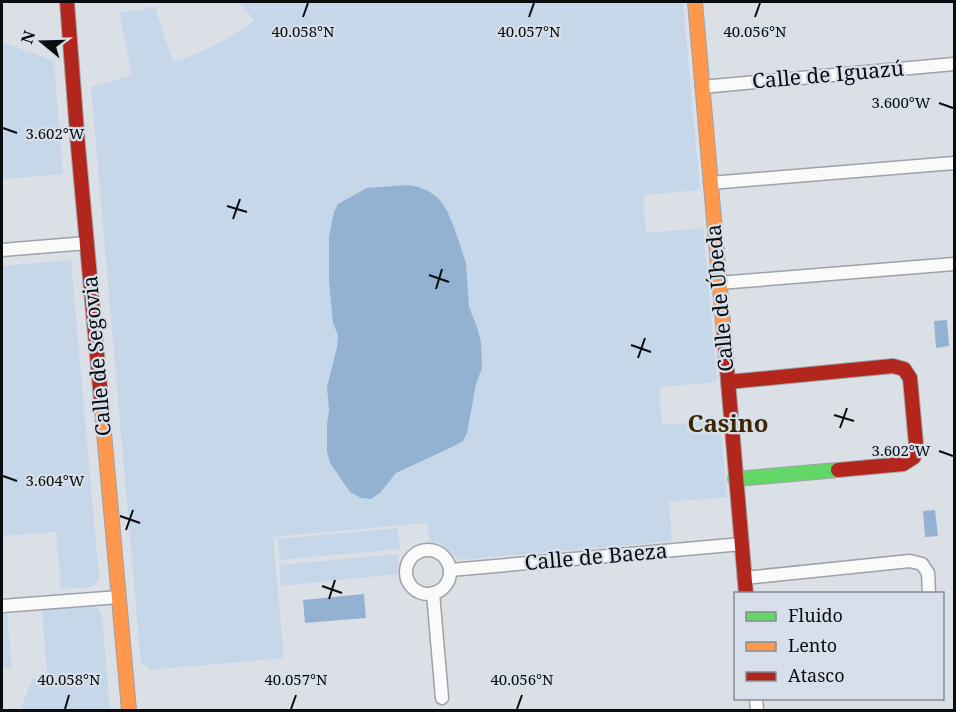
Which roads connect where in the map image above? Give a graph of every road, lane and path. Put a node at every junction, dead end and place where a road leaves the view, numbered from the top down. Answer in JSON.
{"nodes":[{"id":1,"x":67,"y":2,"type":"edge"},
{"id":2,"x":695,"y":2,"type":"edge"},
{"id":3,"x":954,"y":64,"type":"edge"},
{"id":4,"x":702,"y":87,"type":"junction"},
{"id":5,"x":954,"y":163,"type":"edge"},
{"id":6,"x":710,"y":183,"type":"junction"},
{"id":7,"x":87,"y":243,"type":"junction"},
{"id":8,"x":2,"y":250,"type":"edge"},
{"id":9,"x":954,"y":264,"type":"edge"},
{"id":10,"x":719,"y":283,"type":"junction"},
{"id":11,"x":728,"y":382,"type":"junction"},
{"id":12,"x":735,"y":479,"type":"junction"},
{"id":13,"x":742,"y":544,"type":"junction"},
{"id":14,"x":450,"y":570,"type":"junction"},
{"id":15,"x":744,"y":578,"type":"junction"},
{"id":16,"x":746,"y":592,"type":"edge"},
{"id":17,"x":929,"y":592,"type":"edge"},
{"id":18,"x":433,"y":593,"type":"junction"},
{"id":19,"x":119,"y":597,"type":"junction"},
{"id":20,"x":2,"y":606,"type":"edge"},
{"id":21,"x":442,"y":698,"type":"dead end"},
{"id":22,"x":129,"y":711,"type":"edge"}],
"edges":[{"from":1,"to":7,"type":"street","name":"Calle de Segovia"},
{"from":2,"to":4,"type":"street","name":"Calle de Úbeda"},
{"from":3,"to":4,"type":"street","name":"Calle de Iguazú"},
{"from":4,"to":6,"type":"street","name":"Calle de Úbeda"},
{"from":5,"to":6,"type":"street"},
{"from":6,"to":10,"type":"street","name":"Calle de Úbeda"},
{"from":7,"to":8,"type":"street"},
{"from":7,"to":19,"type":"street","name":"Calle de Segovia"},
{"from":9,"to":10,"type":"street"},
{"from":10,"to":11,"type":"street","name":"Calle de Úbeda"},
{"from":11,"to":12,"type":"street","name":"Calle de Úbeda"},
{"from":11,"to":12,"type":"street"},
{"from":12,"to":13,"type":"street","name":"Calle de Úbeda"},
{"from":13,"to":14,"type":"street","name":"Calle de Baeza"},
{"from":13,"to":15,"type":"street","name":"Calle de Úbeda"},
{"from":14,"to":18,"type":"street"},
{"from":14,"to":18,"type":"street"},
{"from":15,"to":16,"type":"street","name":"Calle de Úbeda"},
{"from":15,"to":17,"type":"street"},
{"from":18,"to":21,"type":"street"},
{"from":19,"to":20,"type":"street"},
{"from":19,"to":22,"type":"street","name":"Calle de Segovia"}]}
